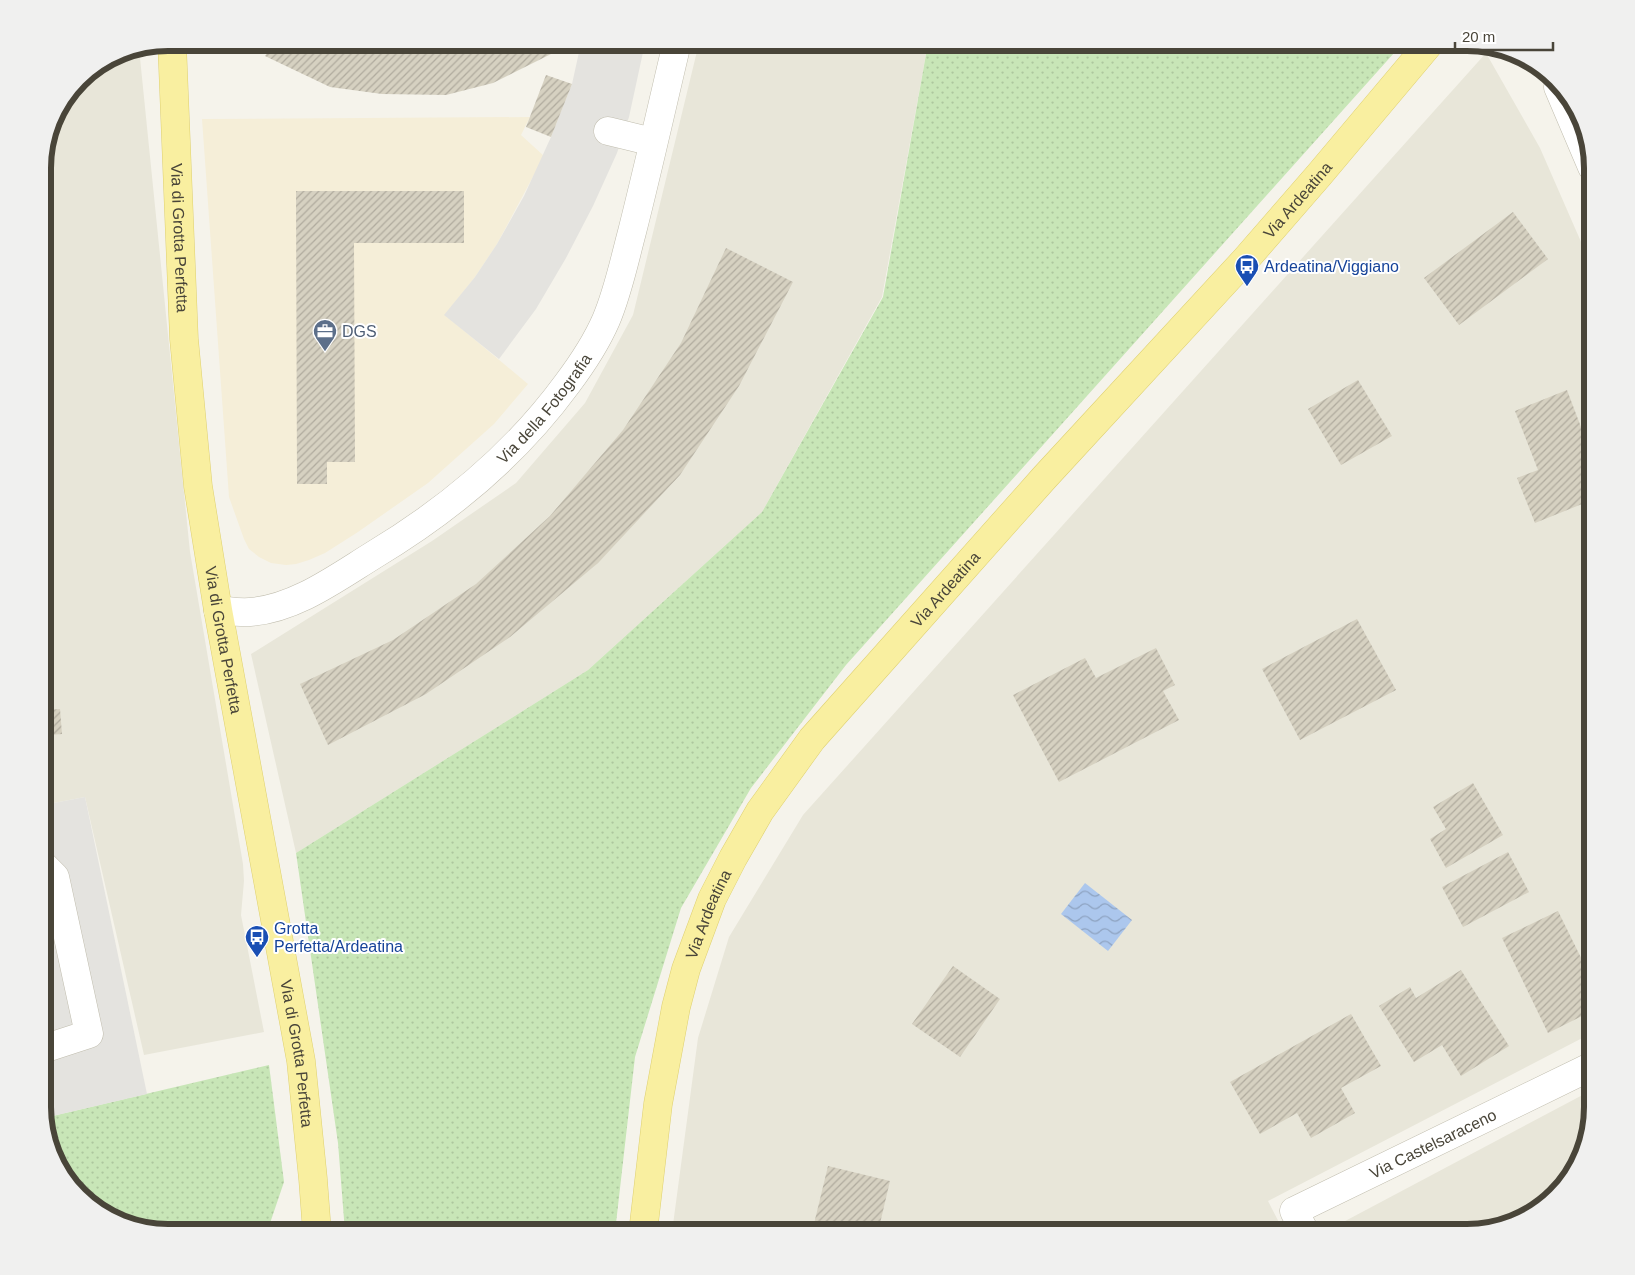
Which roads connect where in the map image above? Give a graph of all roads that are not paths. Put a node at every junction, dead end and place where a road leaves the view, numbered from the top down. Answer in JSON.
{"nodes":[{"id":1,"x":1422,"y":51,"type":"edge"},
{"id":2,"x":172,"y":52,"type":"edge"},
{"id":3,"x":675,"y":52,"type":"edge"},
{"id":4,"x":1567,"y":109,"type":"edge"},
{"id":5,"x":608,"y":131,"type":"dead end"},
{"id":6,"x":1580,"y":139,"type":"edge"},
{"id":7,"x":653,"y":142,"type":"junction"},
{"id":8,"x":218,"y":610,"type":"junction"},
{"id":9,"x":52,"y":874,"type":"edge"},
{"id":10,"x":52,"y":1046,"type":"edge"},
{"id":11,"x":1584,"y":1070,"type":"edge"},
{"id":12,"x":316,"y":1224,"type":"edge"},
{"id":13,"x":644,"y":1224,"type":"edge"},
{"id":14,"x":1301,"y":1224,"type":"edge"}],
"edges":[{"from":1,"to":13,"type":"main road","name":"Via Ardeatina"},
{"from":2,"to":8,"type":"main road","name":"Via di Grotta Perfetta"},
{"from":3,"to":7,"type":"street","name":"Via della Fotografia"},
{"from":4,"to":6,"type":"street"},
{"from":5,"to":7,"type":"street"},
{"from":7,"to":8,"type":"street","name":"Via della Fotografia"},
{"from":8,"to":12,"type":"main road","name":"Via di Grotta Perfetta"},
{"from":9,"to":10,"type":"street"},
{"from":11,"to":14,"type":"street","name":"Via Castelsaraceno"}]}
